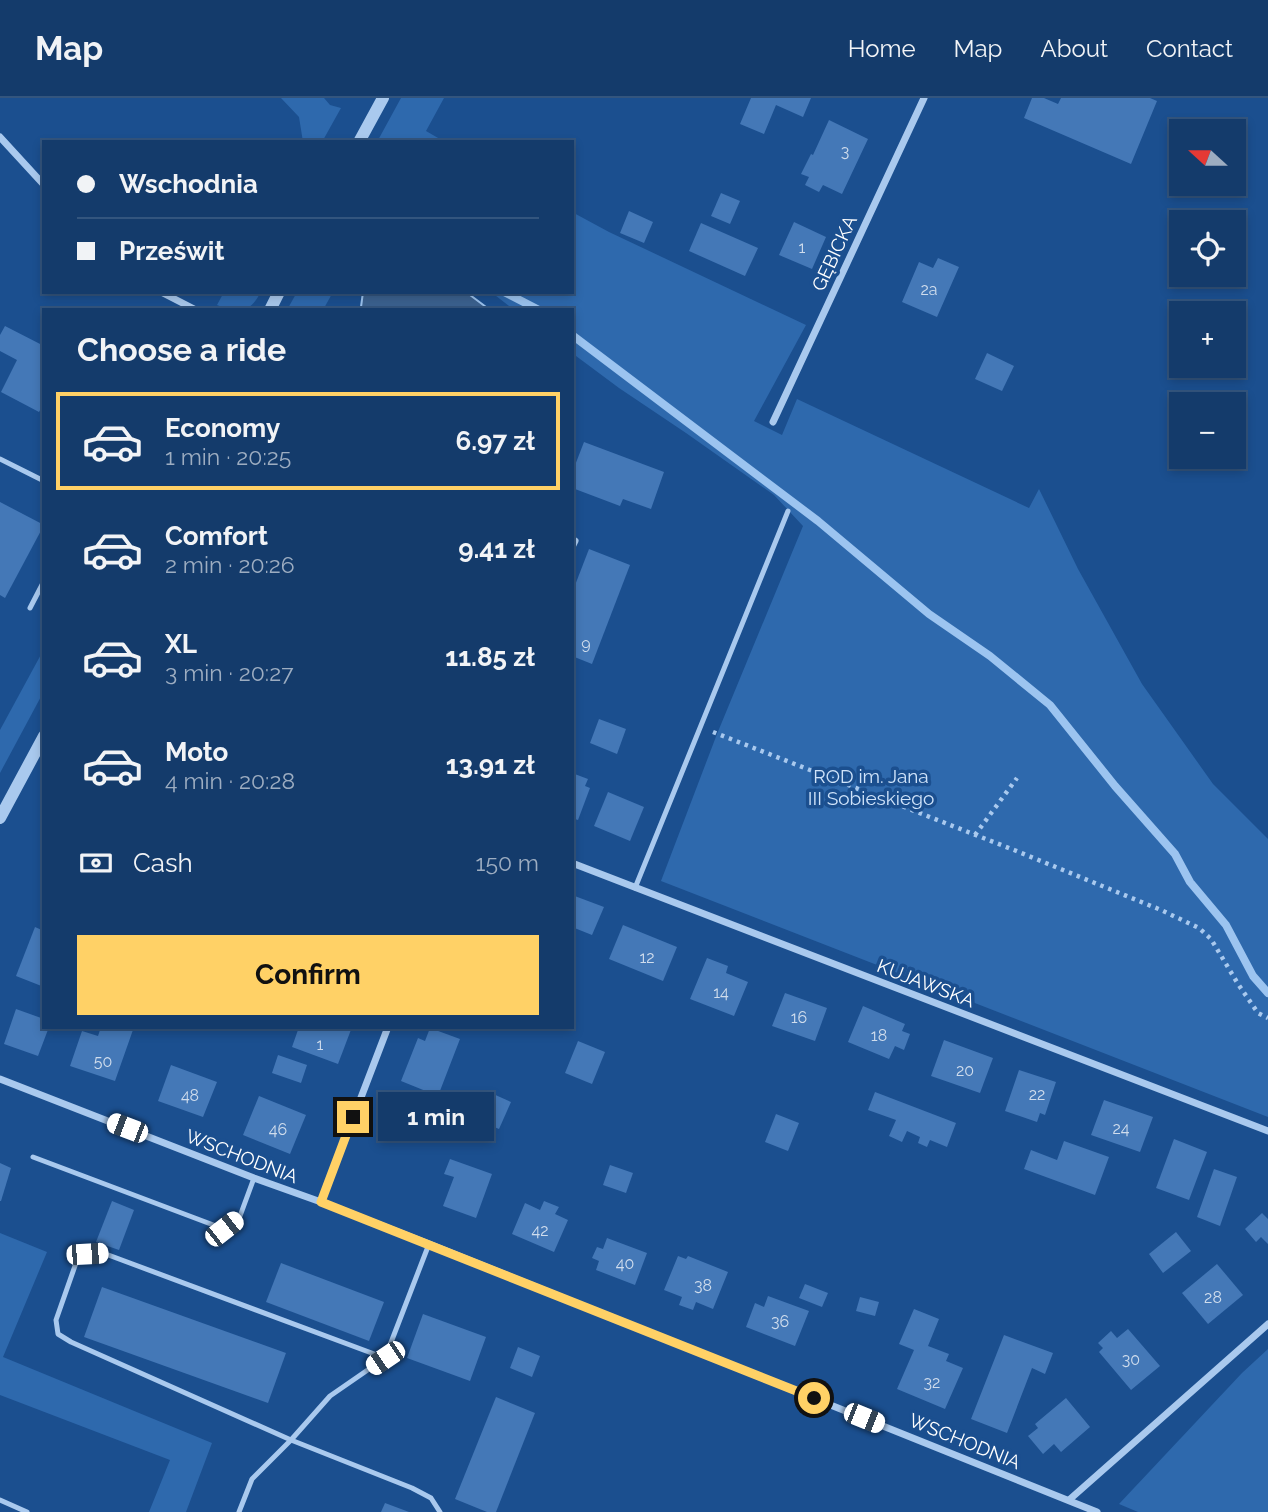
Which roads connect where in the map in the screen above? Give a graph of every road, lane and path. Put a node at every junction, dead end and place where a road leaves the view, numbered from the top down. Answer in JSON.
{"nodes":[{"id":1,"x":383,"y":98,"type":"edge"},
{"id":2,"x":924,"y":98,"type":"edge"},
{"id":3,"x":0,"y":137,"type":"edge"},
{"id":4,"x":360,"y":140,"type":"edge"},
{"id":5,"x":42,"y":183,"type":"edge"},
{"id":6,"x":165,"y":294,"type":"edge"},
{"id":7,"x":192,"y":308,"type":"edge"},
{"id":8,"x":773,"y":422,"type":"dead end"},
{"id":9,"x":0,"y":458,"type":"edge"},
{"id":10,"x":42,"y":480,"type":"edge"},
{"id":11,"x":788,"y":511,"type":"dead end"},
{"id":12,"x":42,"y":585,"type":"edge"},
{"id":13,"x":30,"y":608,"type":"dead end"},
{"id":14,"x":701,"y":728,"type":"junction"},
{"id":15,"x":42,"y":740,"type":"edge"},
{"id":16,"x":1017,"y":778,"type":"dead end"},
{"id":17,"x":0,"y":818,"type":"edge"},
{"id":18,"x":975,"y":835,"type":"junction"},
{"id":19,"x":574,"y":864,"type":"edge"},
{"id":20,"x":635,"y":888,"type":"junction"},
{"id":21,"x":1268,"y":1018,"type":"edge"},
{"id":22,"x":387,"y":1029,"type":"edge"},
{"id":23,"x":0,"y":1079,"type":"edge"},
{"id":24,"x":1268,"y":1131,"type":"edge"},
{"id":25,"x":33,"y":1157,"type":"dead end"},
{"id":26,"x":254,"y":1178,"type":"junction"},
{"id":27,"x":321,"y":1202,"type":"junction"},
{"id":28,"x":429,"y":1244,"type":"junction"},
{"id":29,"x":1268,"y":1324,"type":"edge"},
{"id":30,"x":385,"y":1358,"type":"junction"},
{"id":31,"x":291,"y":1440,"type":"junction"},
{"id":32,"x":0,"y":1500,"type":"edge"},
{"id":33,"x":1069,"y":1500,"type":"junction"},
{"id":34,"x":27,"y":1512,"type":"edge"},
{"id":35,"x":239,"y":1512,"type":"edge"},
{"id":36,"x":440,"y":1512,"type":"edge"},
{"id":37,"x":1097,"y":1512,"type":"edge"}],
"edges":[{"from":1,"to":4,"type":"street"},
{"from":2,"to":8,"type":"street","name":"GĘBICKA"},
{"from":3,"to":5,"type":"street"},
{"from":6,"to":7,"type":"street"},
{"from":9,"to":10,"type":"lane"},
{"from":11,"to":14,"type":"lane"},
{"from":12,"to":13,"type":"lane"},
{"from":14,"to":18,"type":"path"},
{"from":14,"to":20,"type":"lane"},
{"from":15,"to":17,"type":"street"},
{"from":16,"to":18,"type":"path"},
{"from":18,"to":21,"type":"path"},
{"from":19,"to":20,"type":"street","name":"KUJAWSKA"},
{"from":20,"to":24,"type":"street","name":"KUJAWSKA"},
{"from":22,"to":27,"type":"street"},
{"from":23,"to":26,"type":"street","name":"WSCHODNIA"},
{"from":25,"to":26,"type":"lane"},
{"from":26,"to":27,"type":"street","name":"WSCHODNIA"},
{"from":27,"to":28,"type":"street","name":"WSCHODNIA"},
{"from":28,"to":30,"type":"lane"},
{"from":28,"to":33,"type":"street","name":"WSCHODNIA"},
{"from":29,"to":33,"type":"street"},
{"from":30,"to":31,"type":"lane"},
{"from":30,"to":31,"type":"lane"},
{"from":31,"to":35,"type":"lane"},
{"from":31,"to":36,"type":"lane"},
{"from":32,"to":34,"type":"lane"},
{"from":33,"to":37,"type":"street","name":"WSCHODNIA"}]}
